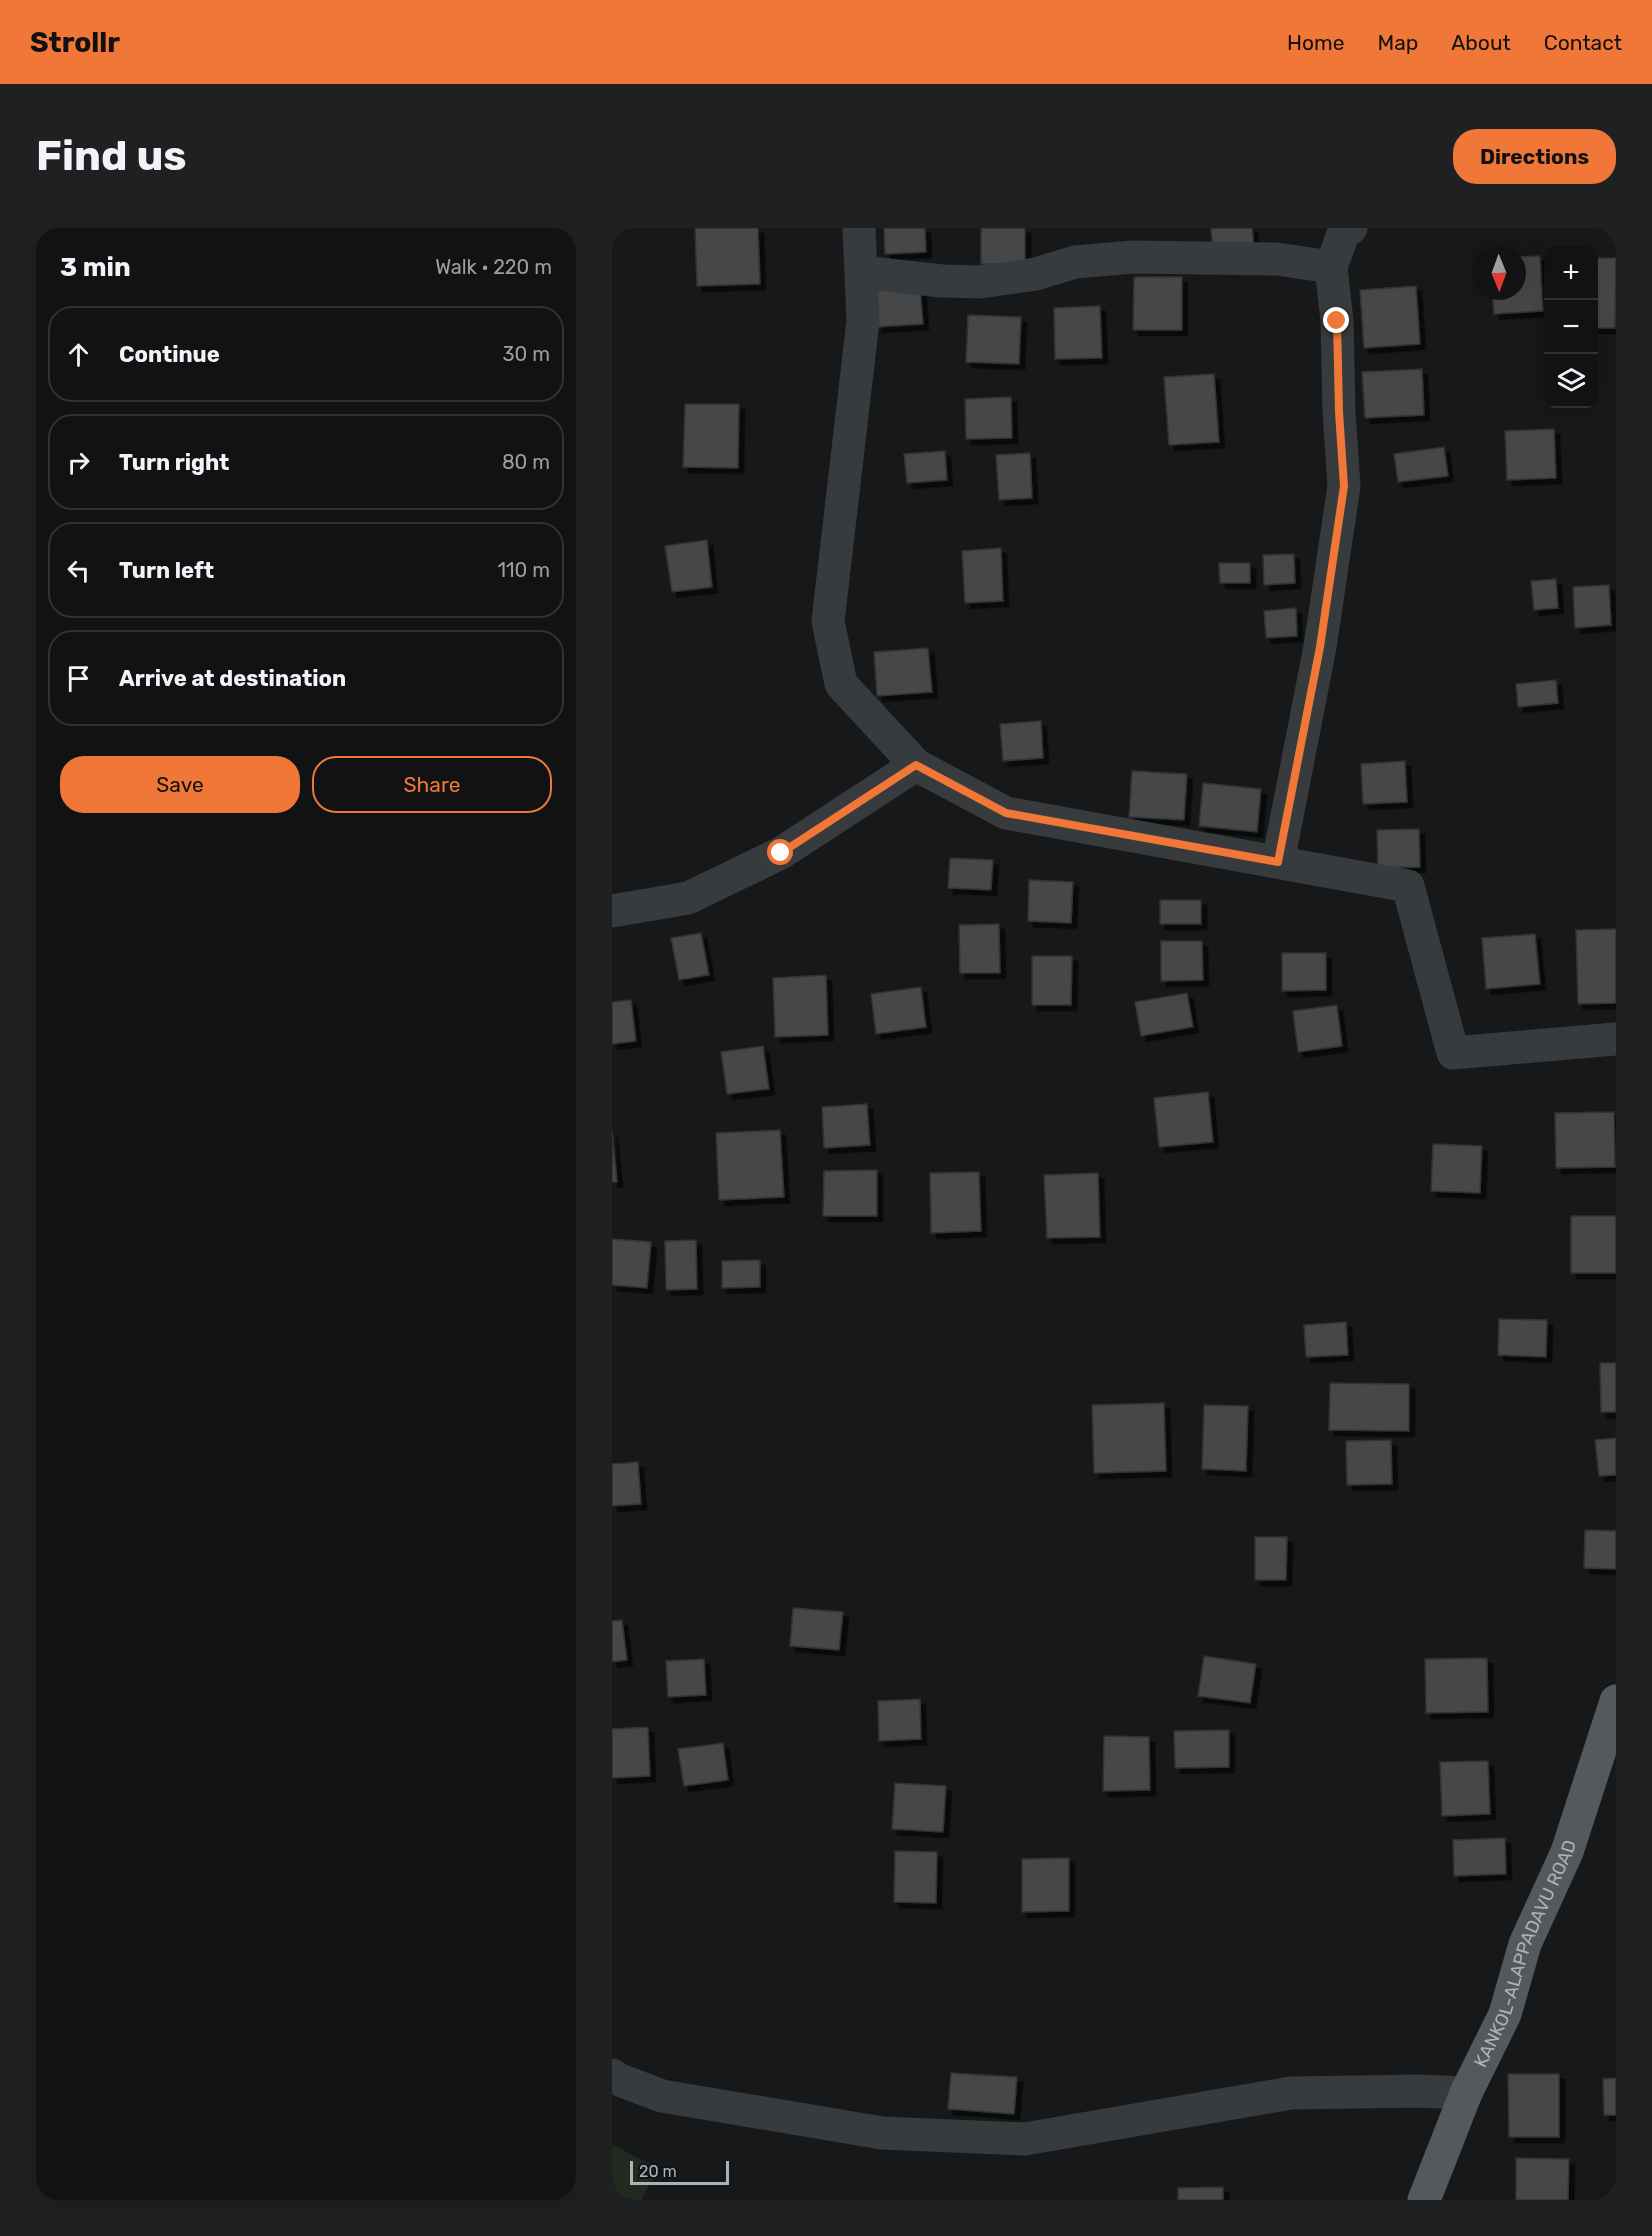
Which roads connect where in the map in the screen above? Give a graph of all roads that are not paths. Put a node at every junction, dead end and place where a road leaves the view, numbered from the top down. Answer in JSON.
{"nodes":[{"id":1,"x":860,"y":228,"type":"edge"},
{"id":2,"x":1351,"y":228,"type":"edge"},
{"id":3,"x":1331,"y":267,"type":"junction"},
{"id":4,"x":861,"y":272,"type":"junction"},
{"id":5,"x":916,"y":765,"type":"junction"},
{"id":6,"x":1278,"y":862,"type":"junction"},
{"id":7,"x":612,"y":911,"type":"edge"},
{"id":8,"x":1616,"y":1039,"type":"edge"},
{"id":9,"x":1616,"y":1701,"type":"edge"},
{"id":10,"x":612,"y":2075,"type":"edge"},
{"id":11,"x":1466,"y":2093,"type":"junction"},
{"id":12,"x":1424,"y":2200,"type":"edge"}],
"edges":[{"from":1,"to":4,"type":"street"},
{"from":2,"to":3,"type":"street"},
{"from":3,"to":4,"type":"street"},
{"from":3,"to":6,"type":"street"},
{"from":4,"to":5,"type":"street"},
{"from":5,"to":6,"type":"street"},
{"from":5,"to":7,"type":"street"},
{"from":6,"to":8,"type":"street"},
{"from":9,"to":11,"type":"main road","name":"KANKOL-ALAPPADAVU ROAD"},
{"from":10,"to":11,"type":"street"},
{"from":11,"to":12,"type":"main road","name":"KANKOL-ALAPPADAVU ROAD"}]}
